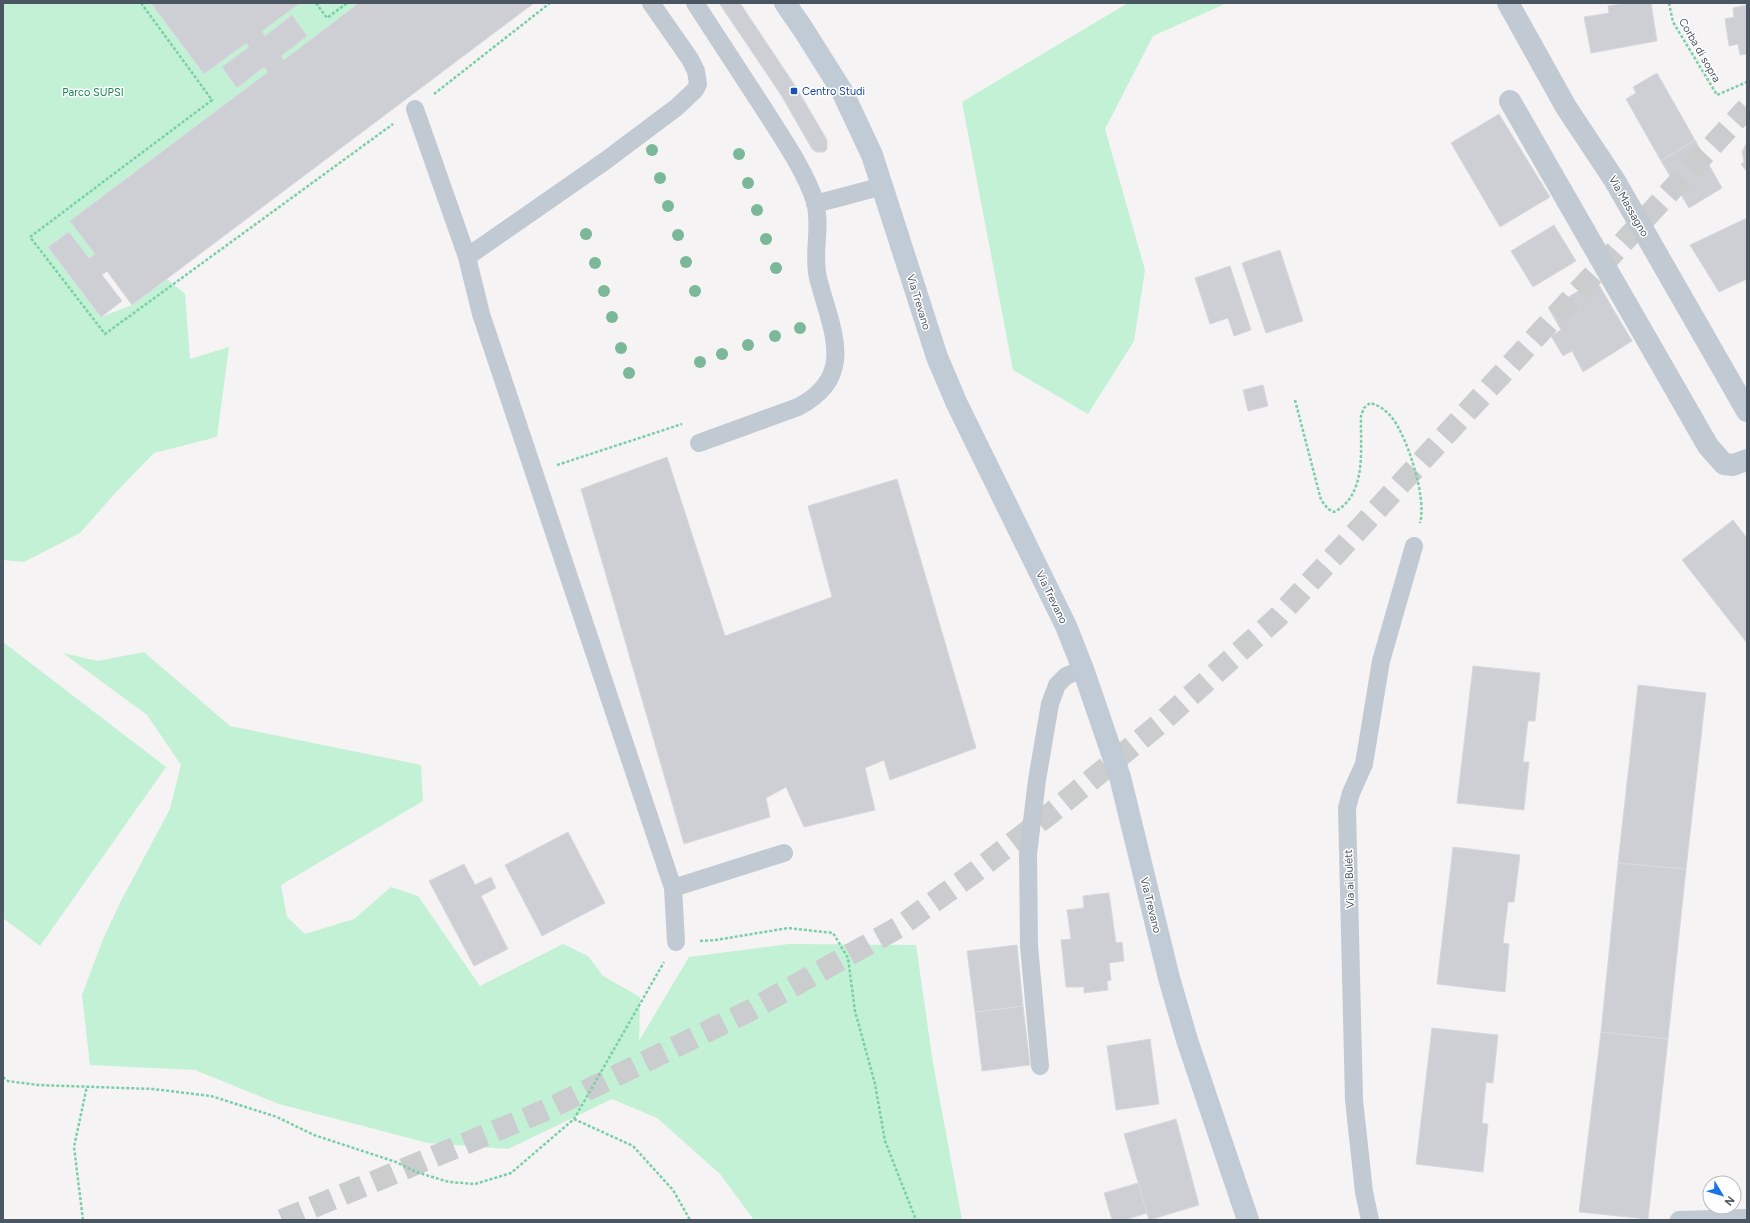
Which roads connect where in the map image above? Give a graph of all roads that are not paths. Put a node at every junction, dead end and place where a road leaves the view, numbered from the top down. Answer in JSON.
{"nodes":[{"id":1,"x":651,"y":3,"type":"edge"},
{"id":2,"x":695,"y":3,"type":"edge"},
{"id":3,"x":785,"y":3,"type":"edge"},
{"id":4,"x":1508,"y":3,"type":"edge"},
{"id":5,"x":1510,"y":101,"type":"dead end"},
{"id":6,"x":415,"y":109,"type":"road end"},
{"id":7,"x":883,"y":186,"type":"junction"},
{"id":8,"x":815,"y":204,"type":"junction"},
{"id":9,"x":467,"y":257,"type":"junction"},
{"id":10,"x":1747,"y":410,"type":"edge"},
{"id":11,"x":699,"y":443,"type":"dead end"},
{"id":12,"x":1747,"y":460,"type":"edge"},
{"id":13,"x":1414,"y":546,"type":"road end"},
{"id":14,"x":1083,"y":669,"type":"junction"},
{"id":15,"x":784,"y":853,"type":"dead end"},
{"id":16,"x":672,"y":888,"type":"junction"},
{"id":17,"x":676,"y":942,"type":"road end"},
{"id":18,"x":1040,"y":1066,"type":"dead end"},
{"id":19,"x":1747,"y":1218,"type":"edge"},
{"id":20,"x":1248,"y":1220,"type":"edge"},
{"id":21,"x":1370,"y":1220,"type":"edge"},
{"id":22,"x":1679,"y":1220,"type":"edge"}],
"edges":[{"from":1,"to":9,"type":"lane"},
{"from":2,"to":8,"type":"lane"},
{"from":3,"to":7,"type":"main road","name":"Via Trevano"},
{"from":4,"to":10,"type":"street","name":"Via Massagno"},
{"from":5,"to":12,"type":"street"},
{"from":6,"to":9,"type":"lane"},
{"from":7,"to":8,"type":"lane"},
{"from":7,"to":14,"type":"main road","name":"Via Trevano"},
{"from":8,"to":11,"type":"lane"},
{"from":9,"to":16,"type":"lane"},
{"from":13,"to":21,"type":"lane","name":"Via ai Bulétt"},
{"from":14,"to":18,"type":"lane"},
{"from":14,"to":20,"type":"main road","name":"Via Trevano"},
{"from":15,"to":16,"type":"lane"},
{"from":16,"to":17,"type":"lane"},
{"from":19,"to":22,"type":"lane"}]}
